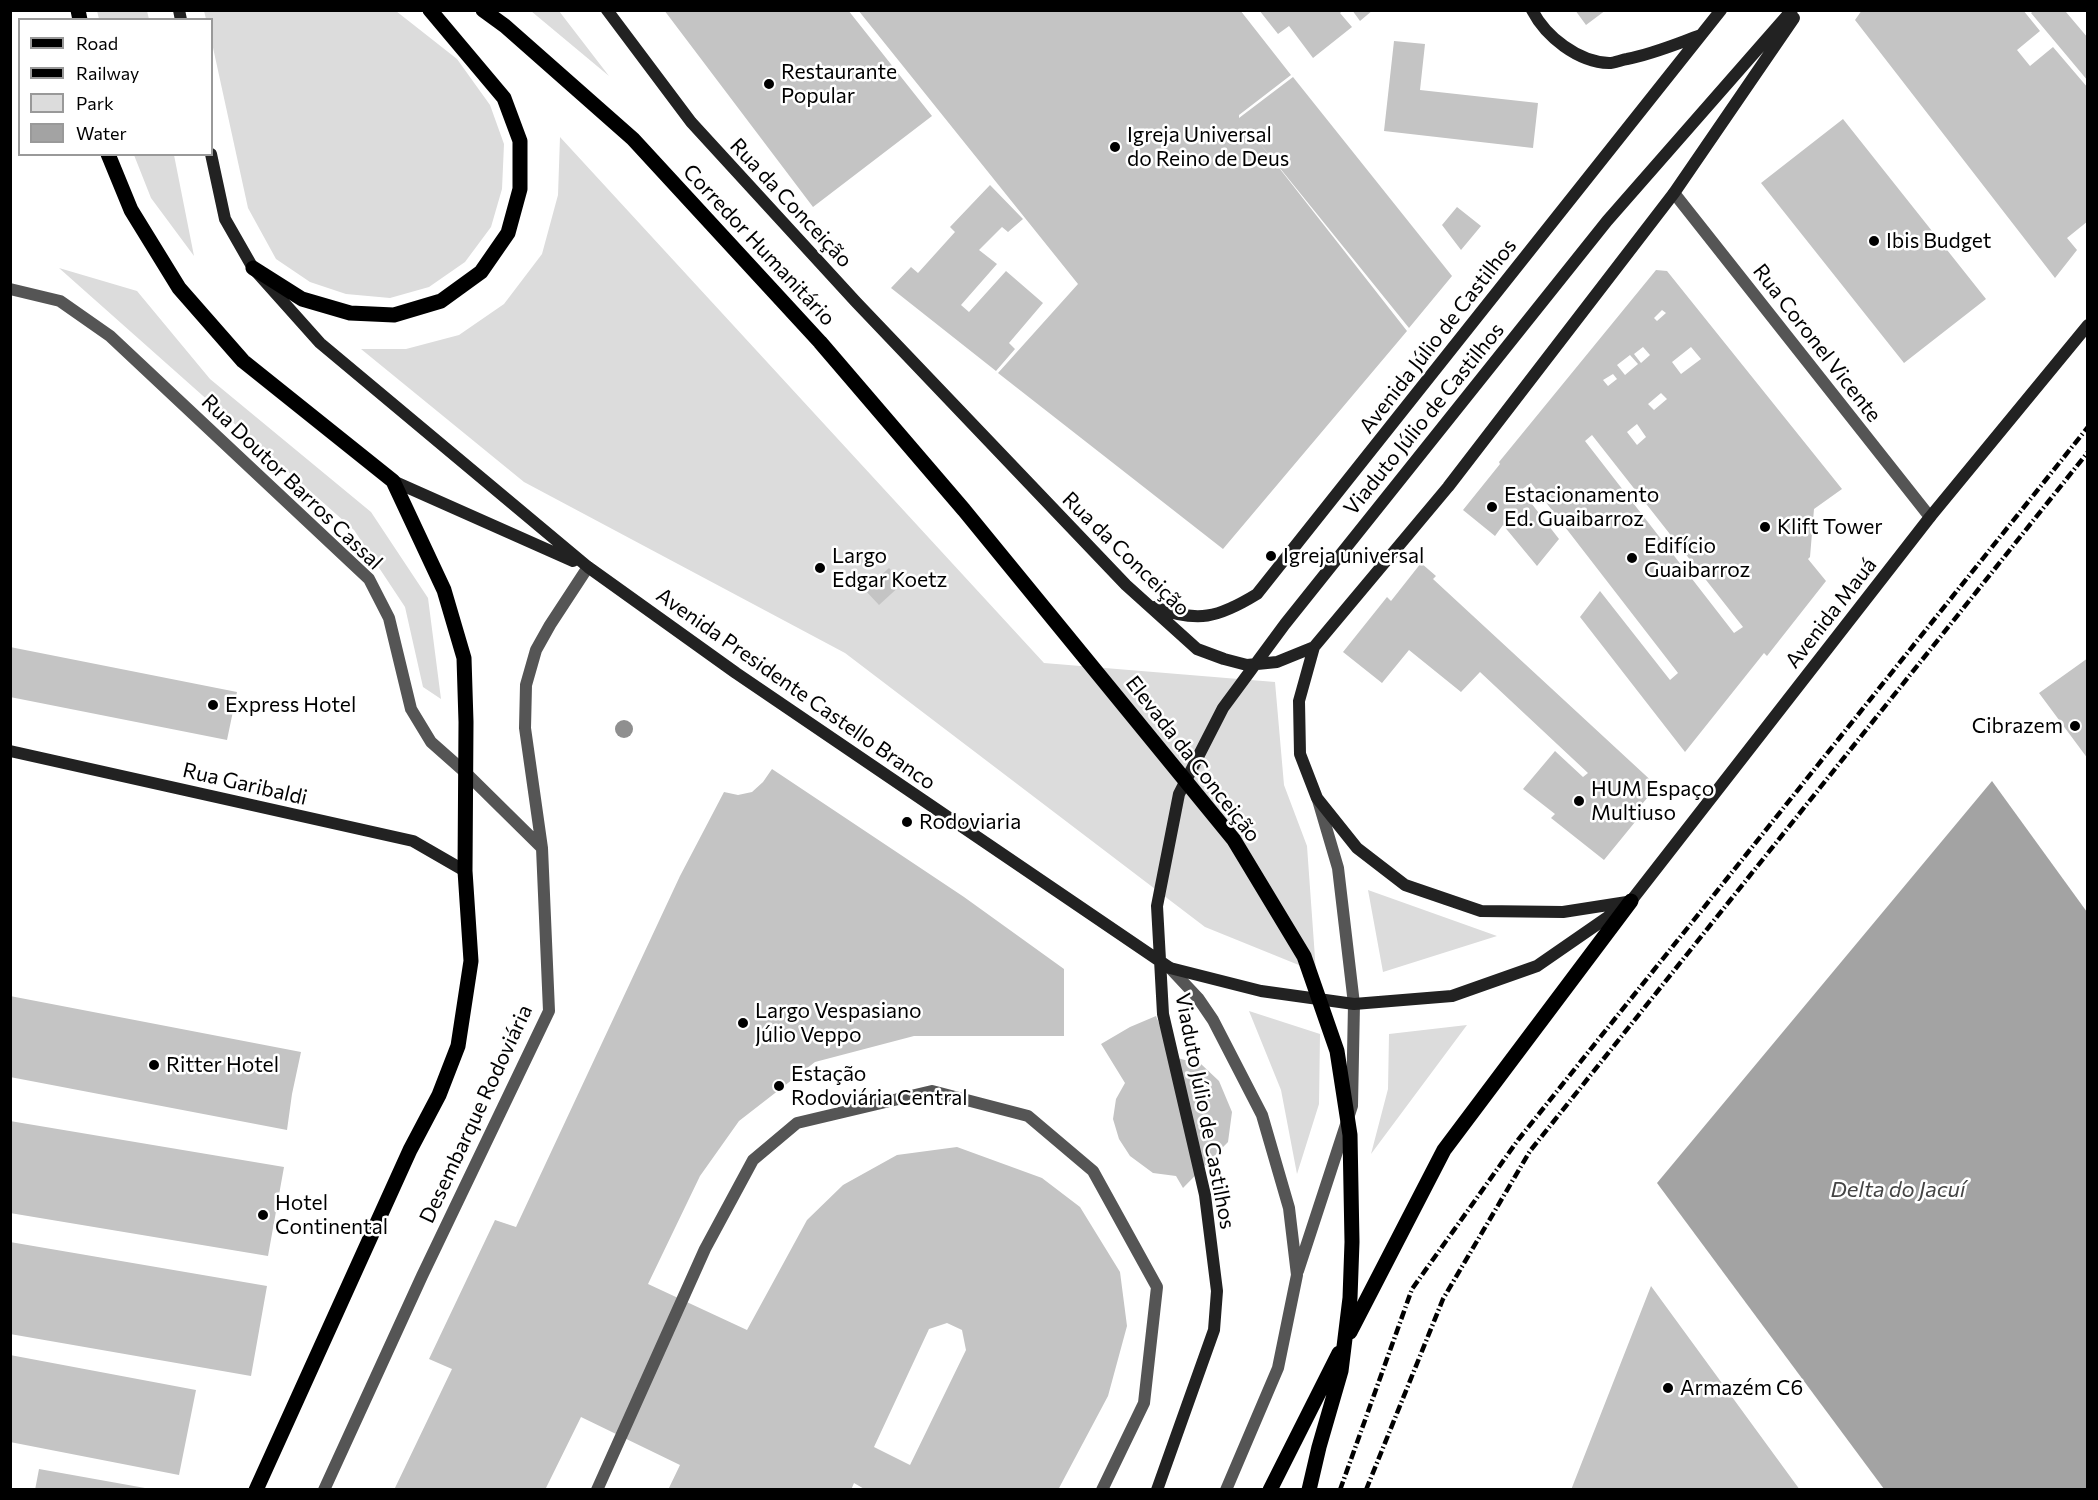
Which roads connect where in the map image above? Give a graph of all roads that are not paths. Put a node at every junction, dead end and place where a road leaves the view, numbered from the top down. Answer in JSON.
{"nodes":[{"id":1,"x":430,"y":10,"type":"edge"},
{"id":2,"x":483,"y":10,"type":"edge"},
{"id":3,"x":607,"y":10,"type":"edge"},
{"id":4,"x":1527,"y":10,"type":"edge"},
{"id":5,"x":1721,"y":10,"type":"edge"},
{"id":6,"x":1792,"y":10,"type":"edge"},
{"id":7,"x":1800,"y":10,"type":"edge"},
{"id":8,"x":1535,"y":16,"type":"edge"},
{"id":9,"x":1702,"y":34,"type":"junction"},
{"id":10,"x":109,"y":156,"type":"edge"},
{"id":11,"x":211,"y":156,"type":"edge"},
{"id":12,"x":1674,"y":193,"type":"junction"},
{"id":13,"x":253,"y":268,"type":"junction"},
{"id":14,"x":10,"y":289,"type":"edge"},
{"id":15,"x":2088,"y":325,"type":"edge"},
{"id":16,"x":393,"y":481,"type":"junction"},
{"id":17,"x":964,"y":510,"type":"joint"},
{"id":18,"x":1930,"y":518,"type":"junction"},
{"id":19,"x":588,"y":567,"type":"junction"},
{"id":20,"x":1147,"y":604,"type":"junction"},
{"id":21,"x":1314,"y":647,"type":"junction"},
{"id":22,"x":10,"y":751,"type":"edge"},
{"id":23,"x":466,"y":773,"type":"junction"},
{"id":24,"x":1317,"y":798,"type":"junction"},
{"id":25,"x":542,"y":848,"type":"junction"},
{"id":26,"x":465,"y":871,"type":"junction"},
{"id":27,"x":1631,"y":901,"type":"junction"},
{"id":28,"x":1170,"y":968,"type":"junction"},
{"id":29,"x":1354,"y":1004,"type":"junction"},
{"id":30,"x":1297,"y":1275,"type":"junction"},
{"id":31,"x":256,"y":1490,"type":"edge"},
{"id":32,"x":324,"y":1490,"type":"edge"},
{"id":33,"x":597,"y":1490,"type":"edge"},
{"id":34,"x":1102,"y":1490,"type":"edge"},
{"id":35,"x":1157,"y":1490,"type":"edge"},
{"id":36,"x":1226,"y":1490,"type":"edge"},
{"id":37,"x":1270,"y":1490,"type":"edge"},
{"id":38,"x":1310,"y":1490,"type":"edge"}],
"edges":[{"from":1,"to":13,"type":"main road"},
{"from":2,"to":17,"type":"main road","name":"Corredor Humanitário"},
{"from":3,"to":20,"type":"main road","name":"Rua da Conceição"},
{"from":4,"to":8,"type":"main road"},
{"from":5,"to":9,"type":"main road","name":"Avenida Júlio de Castilhos"},
{"from":6,"to":35,"type":"main road","name":"Viaduto Júlio de Castilhos"},
{"from":7,"to":12,"type":"main road"},
{"from":8,"to":9,"type":"main road"},
{"from":9,"to":20,"type":"main road","name":"Avenida Júlio de Castilhos"},
{"from":10,"to":16,"type":"main road"},
{"from":11,"to":13,"type":"main road"},
{"from":12,"to":18,"type":"street","name":"Rua Coronel Vicente"},
{"from":12,"to":21,"type":"main road"},
{"from":13,"to":19,"type":"main road","name":"Avenida Presidente Castello Branco"},
{"from":14,"to":23,"type":"street","name":"Rua Doutor Barros Cassal"},
{"from":15,"to":18,"type":"main road","name":"Avenida Mauá"},
{"from":16,"to":19,"type":"main road","name":"Avenida Presidente Castello Branco"},
{"from":16,"to":23,"type":"main road"},
{"from":17,"to":38,"type":"main road","name":"Elevada da Conceição"},
{"from":18,"to":27,"type":"main road","name":"Avenida Mauá"},
{"from":19,"to":25,"type":"street","name":"Desembarque Rodoviária"},
{"from":19,"to":28,"type":"main road","name":"Avenida Presidente Castello Branco"},
{"from":20,"to":21,"type":"main road","name":"Rua da Conceição"},
{"from":21,"to":24,"type":"main road"},
{"from":22,"to":26,"type":"main road","name":"Rua Garibaldi"},
{"from":23,"to":25,"type":"street","name":"Rua Doutor Barros Cassal"},
{"from":23,"to":26,"type":"main road"},
{"from":24,"to":27,"type":"main road"},
{"from":24,"to":29,"type":"street"},
{"from":25,"to":32,"type":"street","name":"Desembarque Rodoviária"},
{"from":26,"to":31,"type":"main road"},
{"from":27,"to":29,"type":"main road","name":"Avenida Mauá"},
{"from":27,"to":37,"type":"main road"},
{"from":28,"to":29,"type":"main road","name":"Avenida Mauá"},
{"from":28,"to":30,"type":"street","name":"Avenida Presidente Castello Branco"},
{"from":29,"to":30,"type":"street"},
{"from":30,"to":36,"type":"street","name":"Avenida Presidente Castello Branco"},
{"from":33,"to":34,"type":"street"}]}
